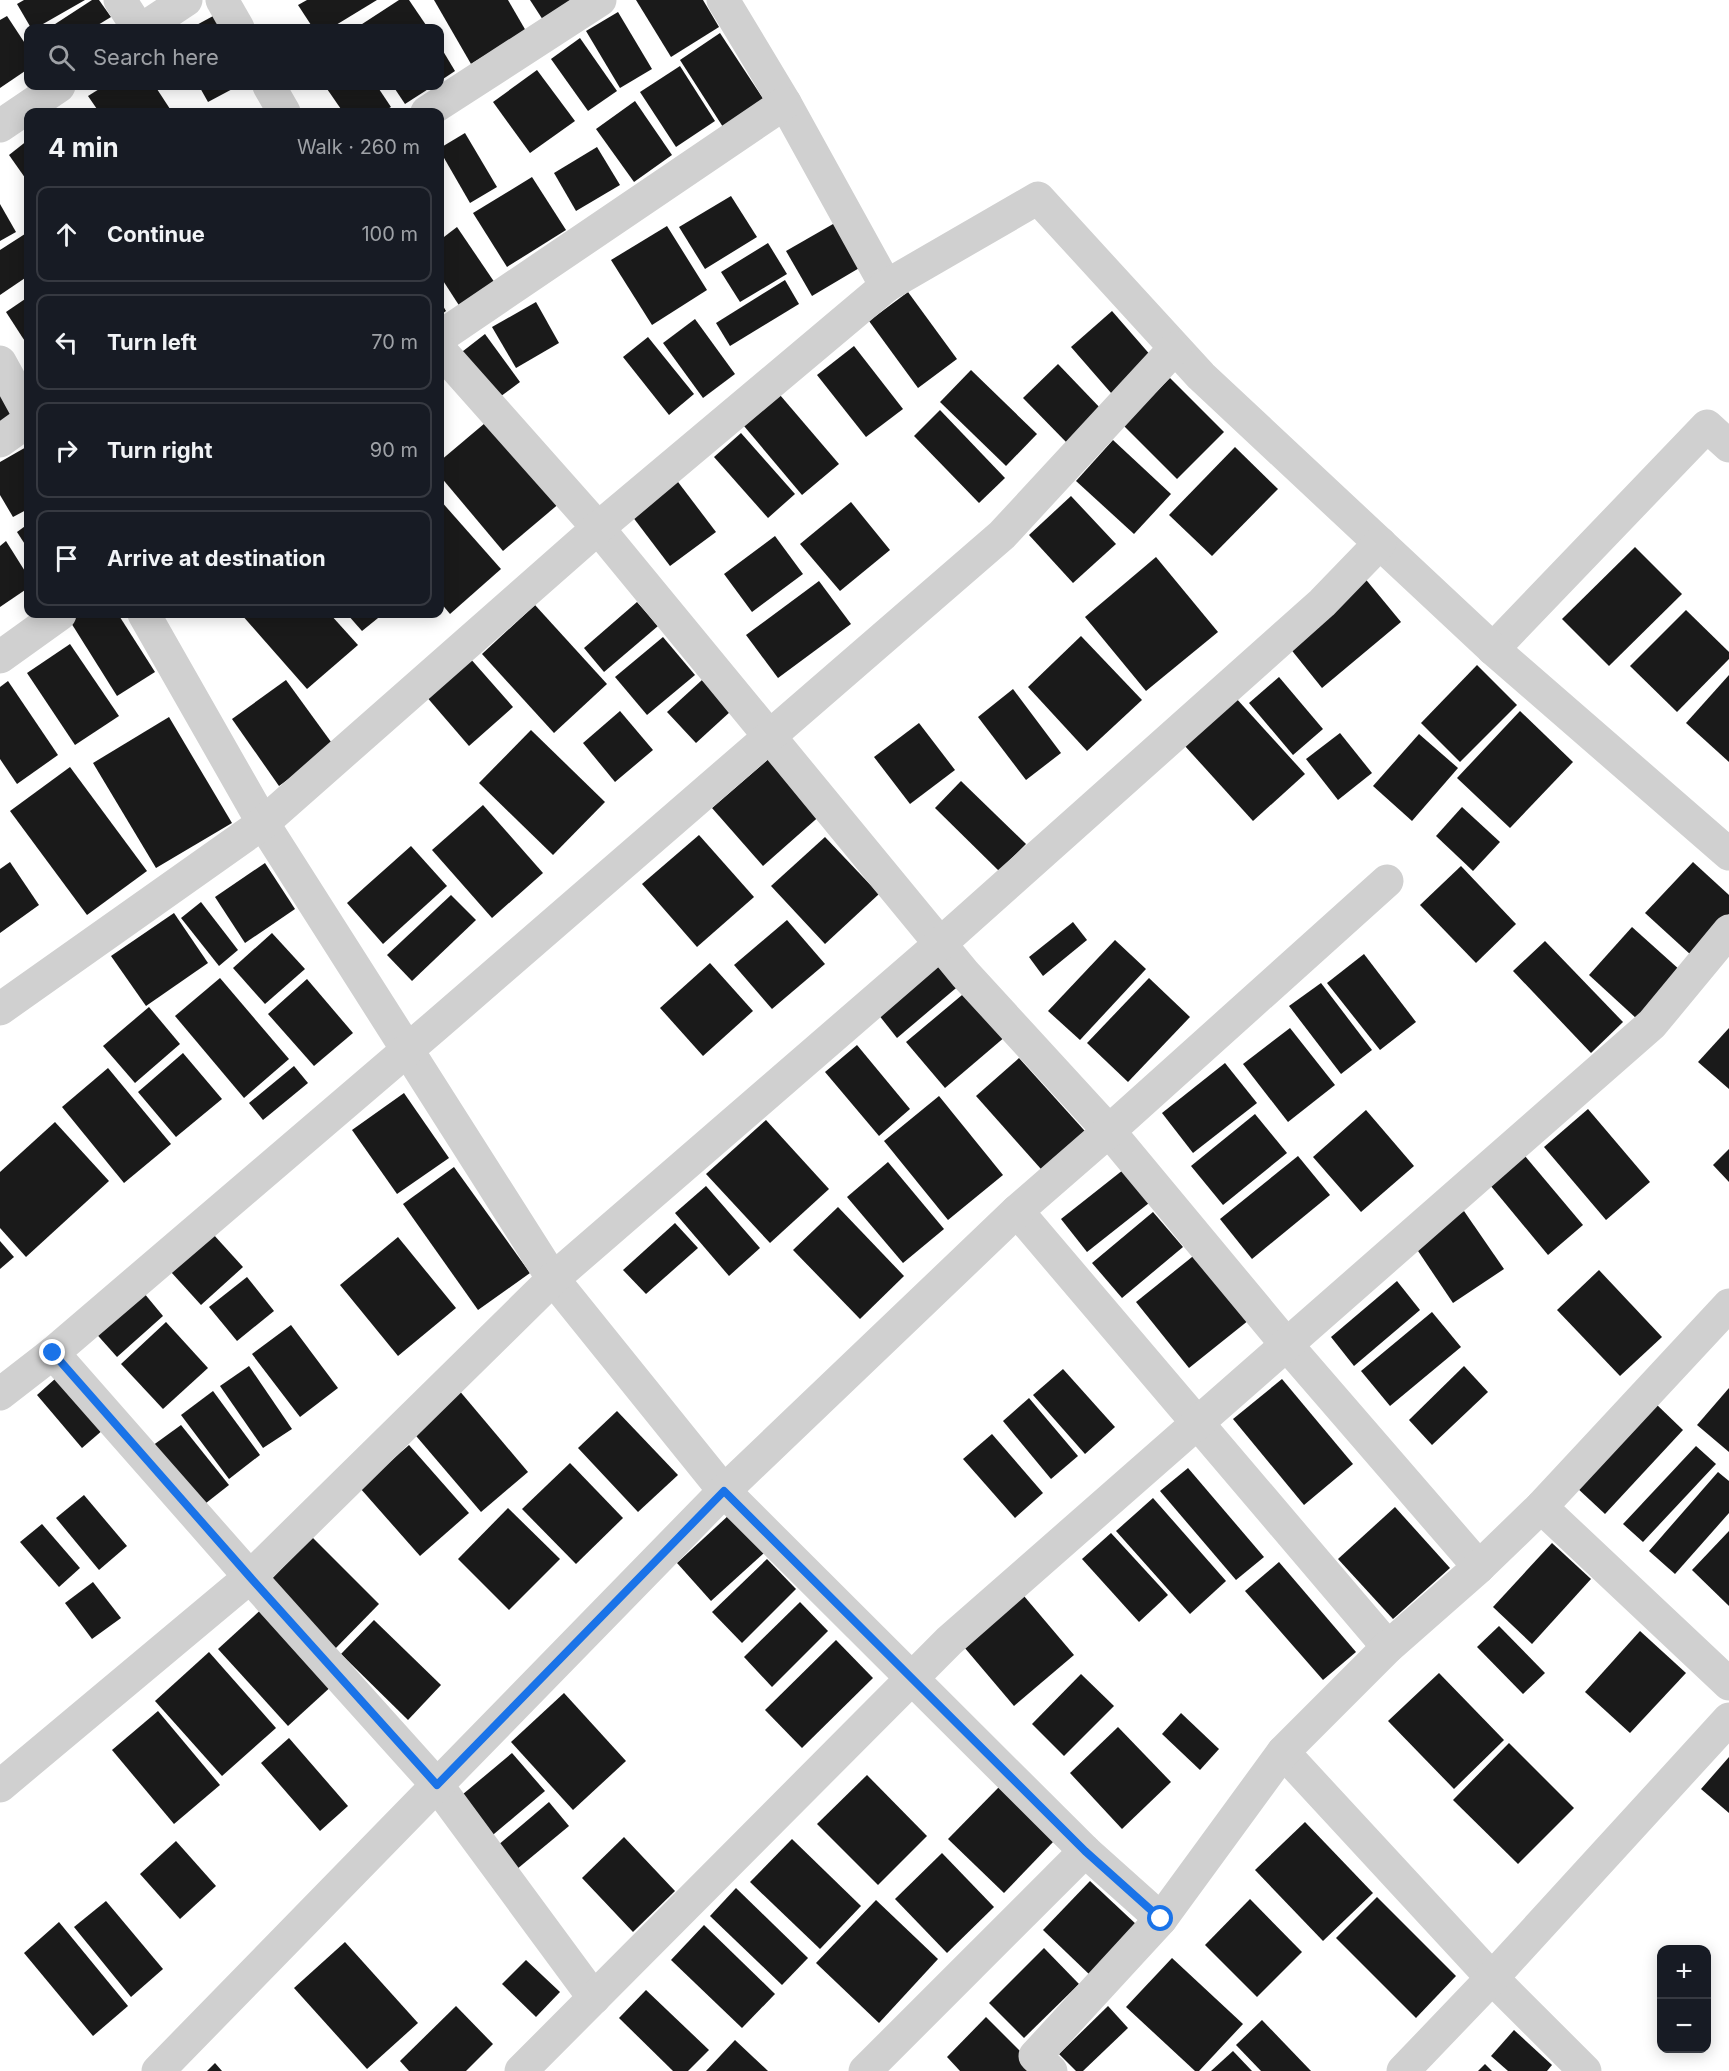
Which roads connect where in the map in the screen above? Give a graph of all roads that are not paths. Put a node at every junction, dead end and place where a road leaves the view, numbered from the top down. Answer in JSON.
{"nodes":[{"id":1,"x":120,"y":0,"type":"edge"},
{"id":2,"x":186,"y":0,"type":"edge"},
{"id":3,"x":222,"y":0,"type":"edge"},
{"id":4,"x":600,"y":0,"type":"edge"},
{"id":5,"x":723,"y":0,"type":"edge"},
{"id":6,"x":135,"y":24,"type":"edge"},
{"id":7,"x":150,"y":24,"type":"edge"},
{"id":8,"x":236,"y":24,"type":"edge"},
{"id":9,"x":53,"y":90,"type":"edge"},
{"id":10,"x":271,"y":90,"type":"edge"},
{"id":11,"x":785,"y":103,"type":"junction"},
{"id":12,"x":27,"y":108,"type":"edge"},
{"id":13,"x":282,"y":108,"type":"edge"},
{"id":14,"x":433,"y":108,"type":"edge"},
{"id":15,"x":24,"y":110,"type":"edge"},
{"id":16,"x":0,"y":126,"type":"edge"},
{"id":17,"x":886,"y":286,"type":"junction"},
{"id":18,"x":444,"y":334,"type":"edge"},
{"id":19,"x":1175,"y":348,"type":"junction"},
{"id":20,"x":444,"y":355,"type":"edge"},
{"id":21,"x":0,"y":362,"type":"edge"},
{"id":22,"x":24,"y":406,"type":"edge"},
{"id":23,"x":24,"y":424,"type":"edge"},
{"id":24,"x":0,"y":441,"type":"edge"},
{"id":25,"x":1729,"y":446,"type":"edge"},
{"id":26,"x":598,"y":528,"type":"junction"},
{"id":27,"x":1380,"y":543,"type":"junction"},
{"id":28,"x":54,"y":618,"type":"edge"},
{"id":29,"x":146,"y":618,"type":"edge"},
{"id":30,"x":1493,"y":649,"type":"junction"},
{"id":31,"x":0,"y":657,"type":"edge"},
{"id":32,"x":770,"y":737,"type":"junction"},
{"id":33,"x":263,"y":823,"type":"junction"},
{"id":34,"x":1729,"y":854,"type":"edge"},
{"id":35,"x":1387,"y":880,"type":"dead end"},
{"id":36,"x":1729,"y":931,"type":"edge"},
{"id":37,"x":940,"y":944,"type":"junction"},
{"id":38,"x":0,"y":1009,"type":"edge"},
{"id":39,"x":407,"y":1050,"type":"junction"},
{"id":40,"x":1109,"y":1131,"type":"junction"},
{"id":41,"x":1017,"y":1211,"type":"junction"},
{"id":42,"x":553,"y":1279,"type":"junction"},
{"id":43,"x":1729,"y":1305,"type":"edge"},
{"id":44,"x":1286,"y":1344,"type":"junction"},
{"id":45,"x":53,"y":1353,"type":"junction"},
{"id":46,"x":0,"y":1394,"type":"edge"},
{"id":47,"x":1197,"y":1422,"type":"junction"},
{"id":48,"x":724,"y":1491,"type":"junction"},
{"id":49,"x":1541,"y":1507,"type":"junction"},
{"id":50,"x":1479,"y":1567,"type":"junction"},
{"id":51,"x":250,"y":1577,"type":"junction"},
{"id":52,"x":1388,"y":1647,"type":"junction"},
{"id":53,"x":912,"y":1678,"type":"junction"},
{"id":54,"x":1729,"y":1684,"type":"edge"},
{"id":55,"x":1729,"y":1719,"type":"edge"},
{"id":56,"x":1283,"y":1752,"type":"junction"},
{"id":57,"x":437,"y":1785,"type":"junction"},
{"id":58,"x":0,"y":1786,"type":"edge"},
{"id":59,"x":1085,"y":1851,"type":"junction"},
{"id":60,"x":1161,"y":1919,"type":"junction"},
{"id":61,"x":1492,"y":1978,"type":"junction"},
{"id":62,"x":594,"y":1998,"type":"junction"},
{"id":63,"x":158,"y":2071,"type":"edge"},
{"id":64,"x":521,"y":2071,"type":"edge"},
{"id":65,"x":865,"y":2071,"type":"edge"},
{"id":66,"x":1051,"y":2071,"type":"edge"},
{"id":67,"x":1403,"y":2071,"type":"edge"},
{"id":68,"x":1585,"y":2071,"type":"edge"}],
"edges":[{"from":1,"to":6,"type":"street"},
{"from":2,"to":7,"type":"street"},
{"from":3,"to":8,"type":"street"},
{"from":4,"to":14,"type":"street"},
{"from":5,"to":11,"type":"street"},
{"from":9,"to":12,"type":"street"},
{"from":10,"to":13,"type":"street"},
{"from":11,"to":17,"type":"street"},
{"from":11,"to":18,"type":"street"},
{"from":15,"to":16,"type":"street"},
{"from":17,"to":19,"type":"street"},
{"from":17,"to":26,"type":"street"},
{"from":19,"to":27,"type":"street"},
{"from":19,"to":32,"type":"street"},
{"from":20,"to":26,"type":"street"},
{"from":21,"to":22,"type":"street"},
{"from":23,"to":24,"type":"street"},
{"from":25,"to":30,"type":"street"},
{"from":26,"to":32,"type":"street"},
{"from":26,"to":33,"type":"street"},
{"from":27,"to":30,"type":"street"},
{"from":27,"to":37,"type":"street"},
{"from":28,"to":31,"type":"street"},
{"from":29,"to":33,"type":"street"},
{"from":30,"to":34,"type":"street"},
{"from":32,"to":37,"type":"street"},
{"from":32,"to":39,"type":"street"},
{"from":33,"to":38,"type":"street"},
{"from":33,"to":39,"type":"street"},
{"from":35,"to":40,"type":"street"},
{"from":36,"to":44,"type":"street"},
{"from":37,"to":40,"type":"street"},
{"from":37,"to":42,"type":"street"},
{"from":39,"to":42,"type":"street"},
{"from":39,"to":45,"type":"street"},
{"from":40,"to":41,"type":"street"},
{"from":40,"to":44,"type":"street"},
{"from":41,"to":47,"type":"street"},
{"from":41,"to":48,"type":"street"},
{"from":42,"to":48,"type":"street"},
{"from":42,"to":51,"type":"street"},
{"from":43,"to":49,"type":"street"},
{"from":44,"to":47,"type":"street"},
{"from":44,"to":50,"type":"street"},
{"from":45,"to":46,"type":"street"},
{"from":45,"to":51,"type":"street"},
{"from":47,"to":52,"type":"street"},
{"from":47,"to":53,"type":"street"},
{"from":48,"to":53,"type":"street"},
{"from":48,"to":57,"type":"street"},
{"from":49,"to":50,"type":"street"},
{"from":49,"to":54,"type":"street"},
{"from":50,"to":52,"type":"street"},
{"from":51,"to":57,"type":"street"},
{"from":51,"to":58,"type":"street"},
{"from":52,"to":56,"type":"street"},
{"from":53,"to":59,"type":"street"},
{"from":53,"to":62,"type":"street"},
{"from":55,"to":61,"type":"street"},
{"from":56,"to":60,"type":"street"},
{"from":56,"to":61,"type":"street"},
{"from":57,"to":62,"type":"street"},
{"from":57,"to":63,"type":"street"},
{"from":59,"to":60,"type":"street"},
{"from":59,"to":65,"type":"street"},
{"from":60,"to":66,"type":"street"},
{"from":61,"to":67,"type":"street"},
{"from":61,"to":68,"type":"street"},
{"from":62,"to":64,"type":"street"}]}
